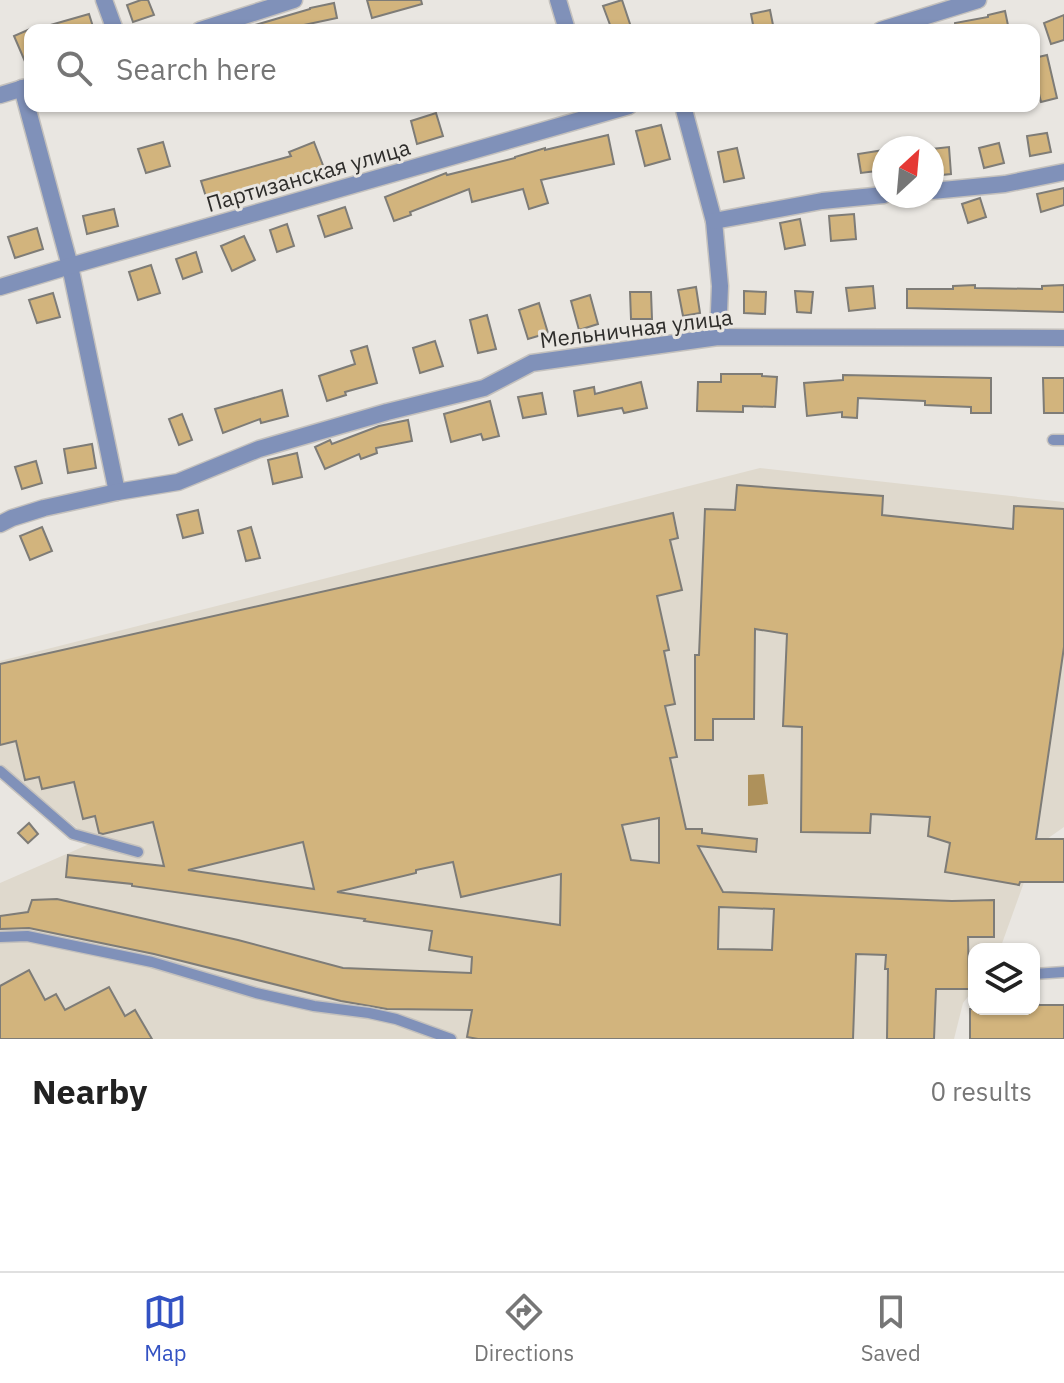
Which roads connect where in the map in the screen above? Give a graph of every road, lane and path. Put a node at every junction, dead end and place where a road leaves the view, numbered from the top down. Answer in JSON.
{"nodes":[{"id":1,"x":104,"y":0,"type":"edge"},
{"id":2,"x":294,"y":0,"type":"edge"},
{"id":3,"x":558,"y":0,"type":"edge"},
{"id":4,"x":978,"y":0,"type":"edge"},
{"id":5,"x":113,"y":24,"type":"edge"},
{"id":6,"x":219,"y":24,"type":"edge"},
{"id":7,"x":565,"y":24,"type":"edge"},
{"id":8,"x":900,"y":24,"type":"edge"},
{"id":9,"x":24,"y":88,"type":"edge"},
{"id":10,"x":0,"y":95,"type":"edge"},
{"id":11,"x":32,"y":112,"type":"edge"},
{"id":12,"x":589,"y":112,"type":"edge"},
{"id":13,"x":685,"y":112,"type":"edge"},
{"id":14,"x":1064,"y":172,"type":"edge"},
{"id":15,"x":944,"y":190,"type":"edge"},
{"id":16,"x":872,"y":196,"type":"edge"},
{"id":17,"x":714,"y":221,"type":"junction"},
{"id":18,"x":70,"y":266,"type":"junction"},
{"id":19,"x":0,"y":287,"type":"edge"},
{"id":20,"x":718,"y":337,"type":"junction"},
{"id":21,"x":1064,"y":338,"type":"edge"},
{"id":22,"x":117,"y":492,"type":"junction"},
{"id":23,"x":0,"y":524,"type":"edge"},
{"id":24,"x":0,"y":771,"type":"edge"},
{"id":25,"x":138,"y":852,"type":"dead end"},
{"id":26,"x":0,"y":937,"type":"edge"},
{"id":27,"x":1064,"y":972,"type":"edge"},
{"id":28,"x":1040,"y":974,"type":"edge"},
{"id":29,"x":451,"y":1039,"type":"edge"}],
"edges":[{"from":1,"to":5,"type":"street"},
{"from":2,"to":6,"type":"street"},
{"from":3,"to":7,"type":"street"},
{"from":4,"to":8,"type":"street"},
{"from":9,"to":10,"type":"street"},
{"from":11,"to":18,"type":"street"},
{"from":12,"to":18,"type":"street","name":"Партизанская улица"},
{"from":13,"to":17,"type":"street"},
{"from":14,"to":15,"type":"street"},
{"from":16,"to":17,"type":"street"},
{"from":17,"to":20,"type":"street"},
{"from":18,"to":19,"type":"street","name":"Партизанская улица"},
{"from":18,"to":22,"type":"street"},
{"from":20,"to":21,"type":"street","name":"Мельничная улица"},
{"from":20,"to":22,"type":"street","name":"Мельничная улица"},
{"from":22,"to":23,"type":"street","name":"Мельничная улица"},
{"from":24,"to":25,"type":"lane"},
{"from":26,"to":29,"type":"lane"},
{"from":27,"to":28,"type":"lane"}]}
